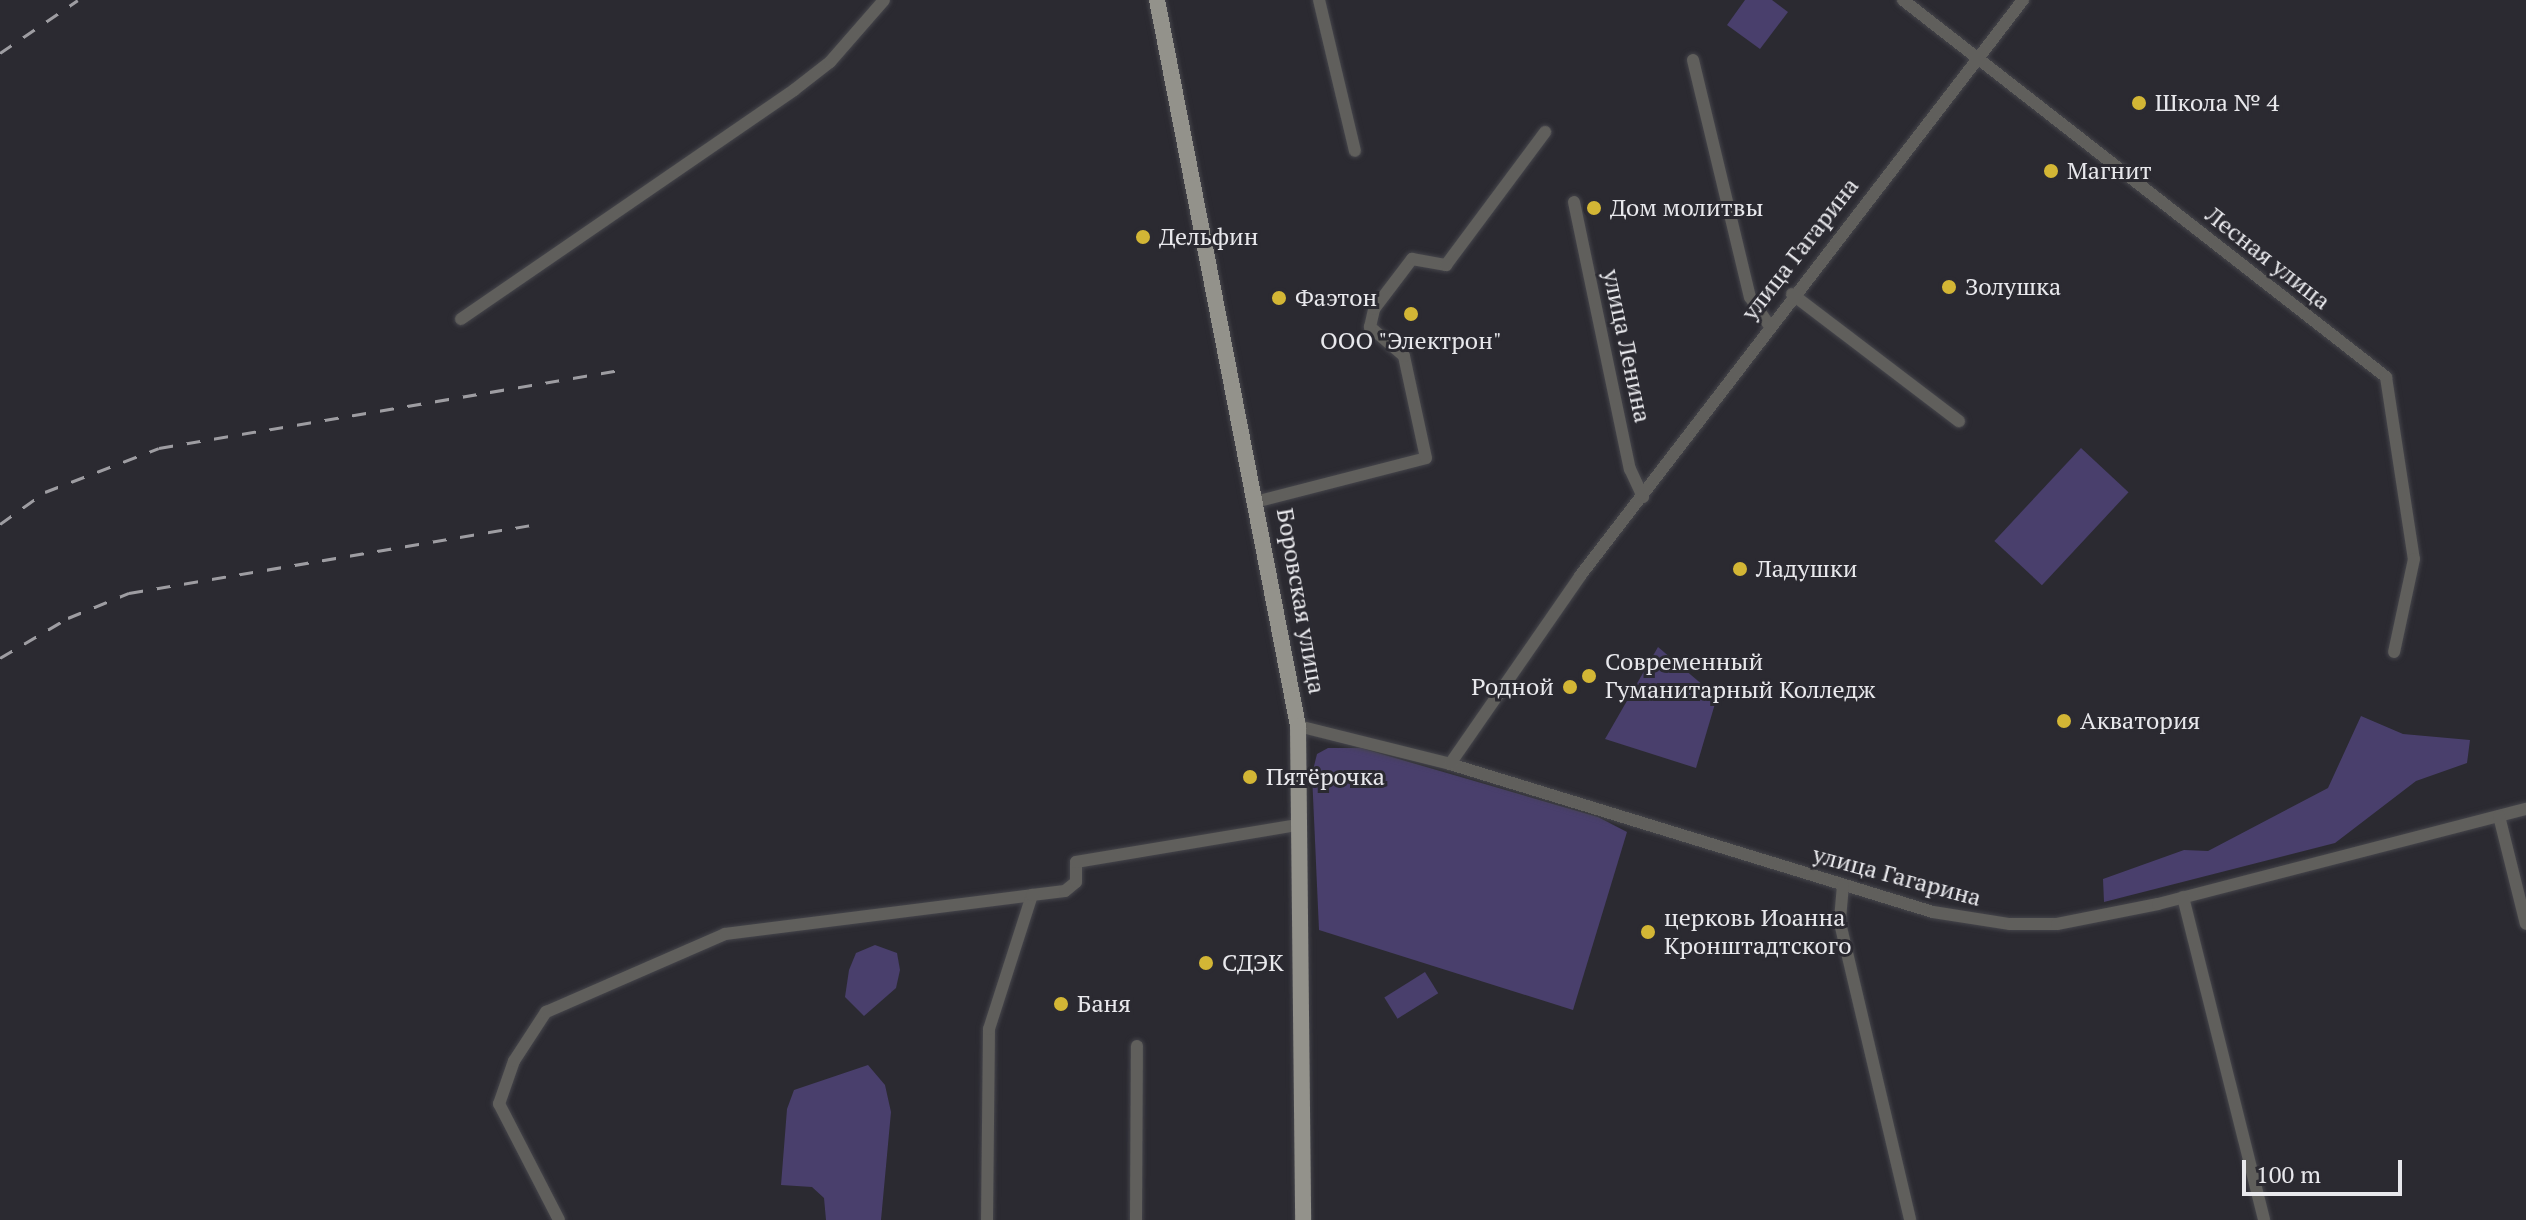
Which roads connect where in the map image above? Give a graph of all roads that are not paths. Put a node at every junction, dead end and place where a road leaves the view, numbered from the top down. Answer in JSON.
{"nodes":[{"id":1,"x":884,"y":0,"type":"edge"},
{"id":2,"x":1157,"y":0,"type":"edge"},
{"id":3,"x":1319,"y":0,"type":"edge"},
{"id":4,"x":1903,"y":0,"type":"edge"},
{"id":5,"x":2023,"y":0,"type":"edge"},
{"id":6,"x":1977,"y":58,"type":"junction"},
{"id":7,"x":1693,"y":60,"type":"dead end"},
{"id":8,"x":1545,"y":132,"type":"dead end"},
{"id":9,"x":1355,"y":151,"type":"dead end"},
{"id":10,"x":1574,"y":202,"type":"dead end"},
{"id":11,"x":1792,"y":294,"type":"junction"},
{"id":12,"x":461,"y":319,"type":"dead end"},
{"id":13,"x":1769,"y":325,"type":"junction"},
{"id":14,"x":1959,"y":421,"type":"dead end"},
{"id":15,"x":1643,"y":497,"type":"junction"},
{"id":16,"x":1259,"y":501,"type":"junction"},
{"id":17,"x":2394,"y":652,"type":"dead end"},
{"id":18,"x":1298,"y":726,"type":"junction"},
{"id":19,"x":1450,"y":764,"type":"junction"},
{"id":20,"x":2526,"y":809,"type":"edge"},
{"id":21,"x":2499,"y":816,"type":"junction"},
{"id":22,"x":1298,"y":825,"type":"junction"},
{"id":23,"x":1843,"y":885,"type":"junction"},
{"id":24,"x":1032,"y":895,"type":"junction"},
{"id":25,"x":2183,"y":897,"type":"junction"},
{"id":26,"x":2526,"y":924,"type":"edge"},
{"id":27,"x":1137,"y":1046,"type":"dead end"},
{"id":28,"x":559,"y":1220,"type":"edge"},
{"id":29,"x":987,"y":1220,"type":"edge"},
{"id":30,"x":1136,"y":1220,"type":"edge"},
{"id":31,"x":1303,"y":1220,"type":"edge"},
{"id":32,"x":1910,"y":1220,"type":"edge"},
{"id":33,"x":2264,"y":1220,"type":"edge"}],
"edges":[{"from":1,"to":12,"type":"street"},
{"from":2,"to":16,"type":"main road","name":"Боровская улица"},
{"from":3,"to":9,"type":"street"},
{"from":4,"to":6,"type":"street","name":"Лесная улица"},
{"from":5,"to":6,"type":"street","name":"улица Гагарина"},
{"from":6,"to":11,"type":"street","name":"улица Гагарина"},
{"from":6,"to":17,"type":"street","name":"Лесная улица"},
{"from":7,"to":13,"type":"street"},
{"from":8,"to":16,"type":"street"},
{"from":10,"to":15,"type":"street","name":"улица Ленина"},
{"from":11,"to":13,"type":"street","name":"улица Гагарина"},
{"from":11,"to":14,"type":"street"},
{"from":13,"to":15,"type":"street","name":"улица Гагарина"},
{"from":15,"to":19,"type":"street","name":"улица Гагарина"},
{"from":16,"to":18,"type":"main road","name":"Боровская улица"},
{"from":18,"to":19,"type":"street","name":"улица Гагарина"},
{"from":18,"to":22,"type":"main road","name":"Боровская улица"},
{"from":19,"to":23,"type":"street","name":"улица Гагарина"},
{"from":20,"to":21,"type":"street","name":"улица Гагарина"},
{"from":21,"to":25,"type":"street","name":"улица Гагарина"},
{"from":21,"to":26,"type":"street"},
{"from":22,"to":24,"type":"street"},
{"from":22,"to":31,"type":"main road","name":"Боровская улица"},
{"from":23,"to":25,"type":"street","name":"улица Гагарина"},
{"from":23,"to":32,"type":"street"},
{"from":24,"to":28,"type":"street"},
{"from":24,"to":29,"type":"street"},
{"from":25,"to":33,"type":"street"},
{"from":27,"to":30,"type":"street"}]}
